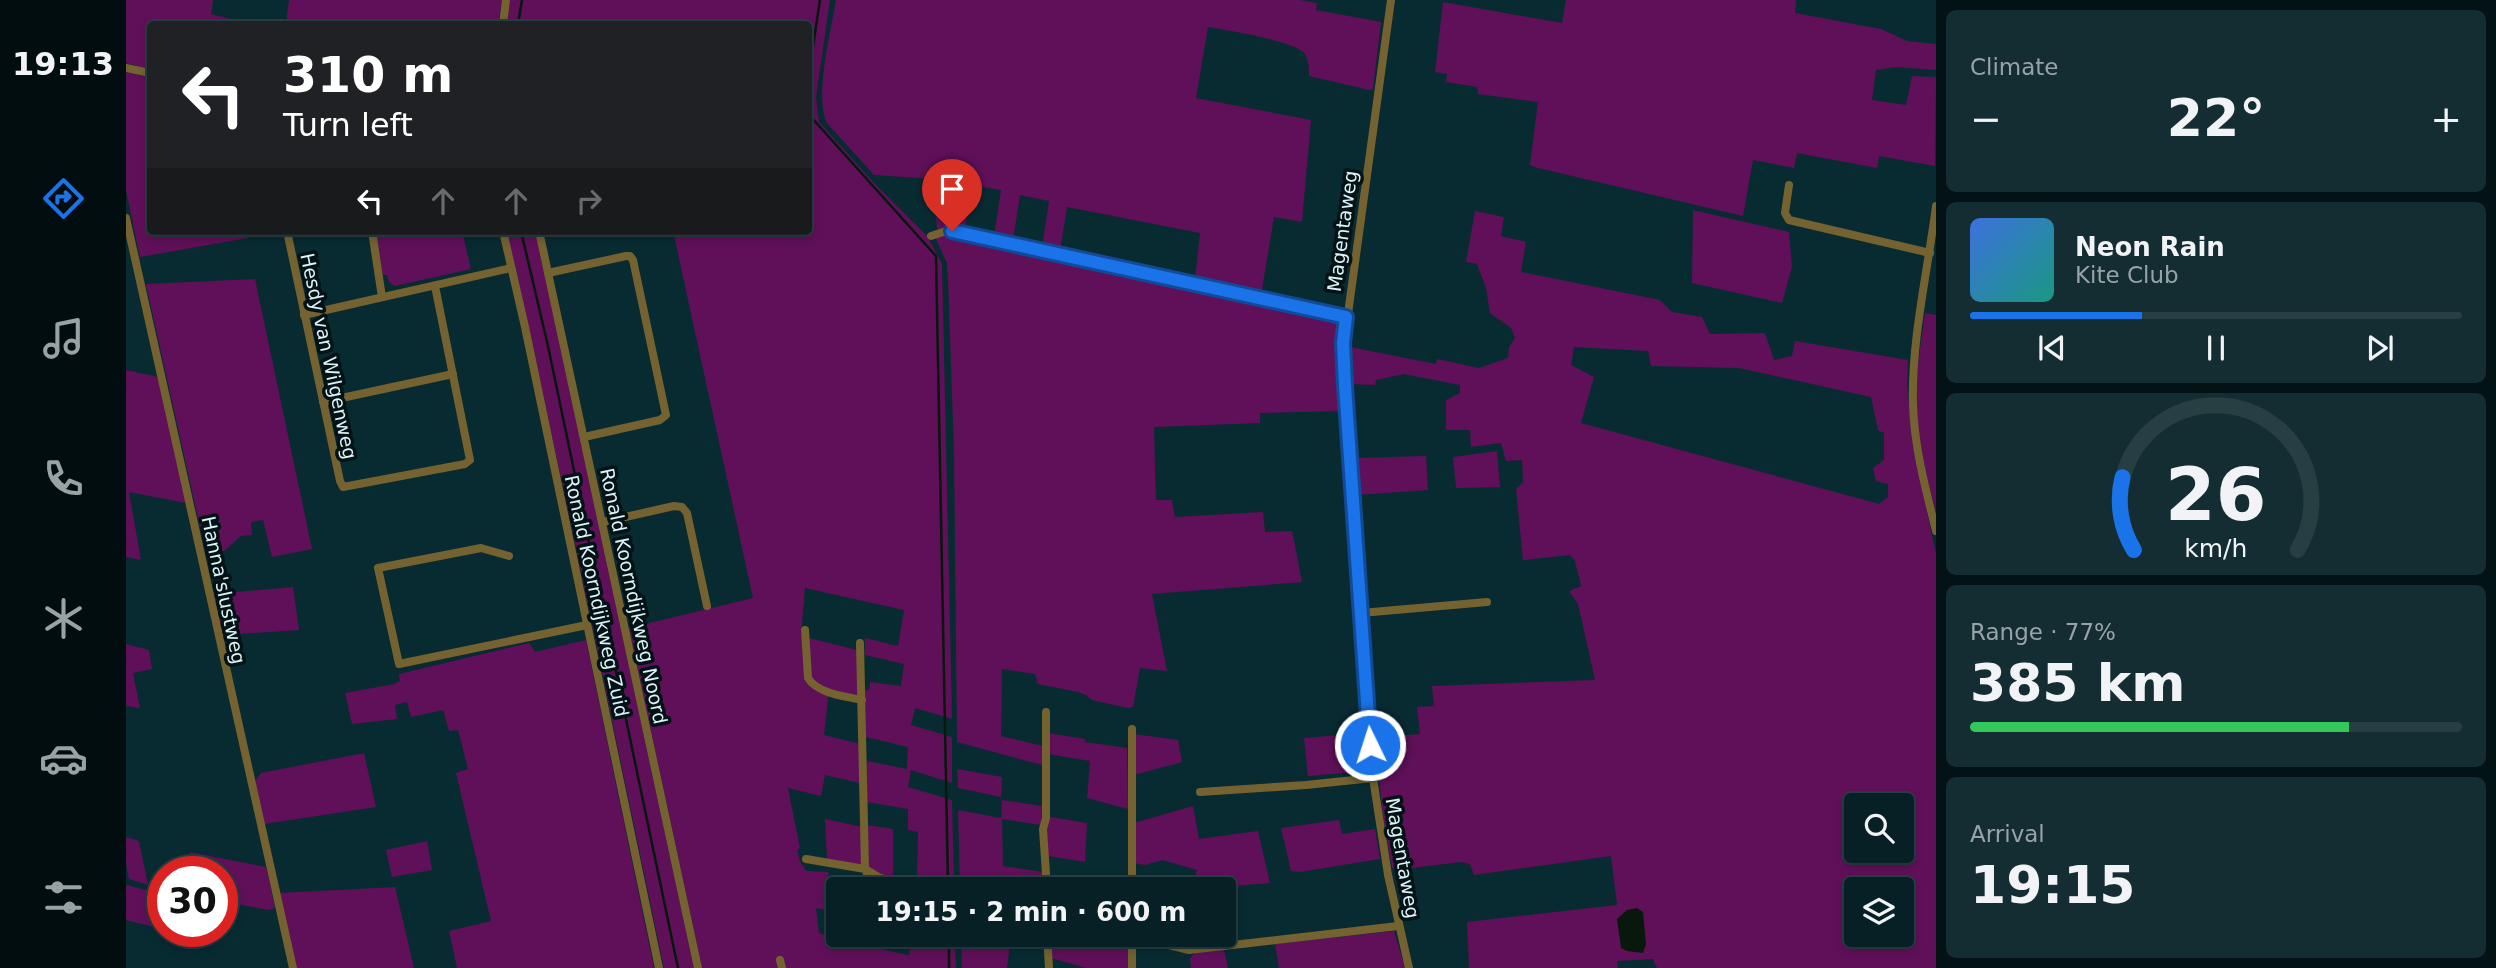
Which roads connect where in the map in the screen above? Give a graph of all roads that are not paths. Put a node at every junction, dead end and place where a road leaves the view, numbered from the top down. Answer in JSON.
{"nodes":[{"id":1,"x":506,"y":0,"type":"edge"},
{"id":2,"x":1391,"y":0,"type":"edge"},
{"id":3,"x":503,"y":21,"type":"edge"},
{"id":4,"x":126,"y":68,"type":"edge"},
{"id":5,"x":147,"y":72,"type":"edge"},
{"id":6,"x":1789,"y":185,"type":"dead end"},
{"id":7,"x":1936,"y":206,"type":"edge"},
{"id":8,"x":126,"y":218,"type":"edge"},
{"id":9,"x":288,"y":235,"type":"edge"},
{"id":10,"x":373,"y":235,"type":"edge"},
{"id":11,"x":504,"y":235,"type":"edge"},
{"id":12,"x":540,"y":235,"type":"edge"},
{"id":13,"x":931,"y":236,"type":"dead end"},
{"id":14,"x":1930,"y":253,"type":"junction"},
{"id":15,"x":511,"y":268,"type":"junction"},
{"id":16,"x":548,"y":273,"type":"junction"},
{"id":17,"x":435,"y":286,"type":"junction"},
{"id":18,"x":382,"y":297,"type":"junction"},
{"id":19,"x":304,"y":315,"type":"junction"},
{"id":20,"x":1346,"y":317,"type":"junction"},
{"id":21,"x":453,"y":374,"type":"junction"},
{"id":22,"x":323,"y":402,"type":"junction"},
{"id":23,"x":584,"y":437,"type":"junction"},
{"id":24,"x":603,"y":522,"type":"junction"},
{"id":25,"x":1936,"y":531,"type":"edge"},
{"id":26,"x":509,"y":556,"type":"dead end"},
{"id":27,"x":1487,"y":602,"type":"dead end"},
{"id":28,"x":708,"y":606,"type":"dead end"},
{"id":29,"x":1361,"y":613,"type":"junction"},
{"id":30,"x":587,"y":625,"type":"junction"},
{"id":31,"x":805,"y":630,"type":"dead end"},
{"id":32,"x":860,"y":643,"type":"dead end"},
{"id":33,"x":862,"y":700,"type":"junction"},
{"id":34,"x":1045,"y":712,"type":"dead end"},
{"id":35,"x":1132,"y":729,"type":"dead end"},
{"id":36,"x":1373,"y":778,"type":"junction"},
{"id":37,"x":1200,"y":792,"type":"dead end"},
{"id":38,"x":806,"y":859,"type":"dead end"},
{"id":39,"x":866,"y":871,"type":"junction"},
{"id":40,"x":865,"y":877,"type":"edge"},
{"id":41,"x":878,"y":877,"type":"edge"},
{"id":42,"x":1046,"y":877,"type":"edge"},
{"id":43,"x":1132,"y":877,"type":"edge"},
{"id":44,"x":1398,"y":926,"type":"junction"},
{"id":45,"x":1236,"y":945,"type":"edge"},
{"id":46,"x":1048,"y":947,"type":"edge"},
{"id":47,"x":1130,"y":947,"type":"edge"},
{"id":48,"x":1177,"y":947,"type":"edge"},
{"id":49,"x":1215,"y":947,"type":"edge"},
{"id":50,"x":293,"y":968,"type":"edge"},
{"id":51,"x":659,"y":968,"type":"edge"},
{"id":52,"x":698,"y":968,"type":"edge"},
{"id":53,"x":1049,"y":968,"type":"edge"},
{"id":54,"x":1132,"y":968,"type":"edge"},
{"id":55,"x":1409,"y":968,"type":"edge"}],
"edges":[{"from":1,"to":3,"type":"street"},
{"from":2,"to":20,"type":"street","name":"Magentaweg"},
{"from":4,"to":5,"type":"street"},
{"from":6,"to":14,"type":"street"},
{"from":7,"to":14,"type":"street"},
{"from":8,"to":50,"type":"street","name":"Hanna'slustweg"},
{"from":9,"to":19,"type":"street","name":"Hesdy van Wilgenweg"},
{"from":10,"to":18,"type":"street"},
{"from":11,"to":15,"type":"street","name":"Ronald Koorndijkweg Zuid"},
{"from":12,"to":16,"type":"street","name":"Ronald Koorndijkweg Noord"},
{"from":13,"to":20,"type":"street"},
{"from":14,"to":25,"type":"street"},
{"from":15,"to":17,"type":"street"},
{"from":15,"to":30,"type":"street","name":"Ronald Koorndijkweg Zuid"},
{"from":16,"to":23,"type":"street","name":"Ronald Koorndijkweg Noord"},
{"from":16,"to":23,"type":"street"},
{"from":17,"to":18,"type":"street"},
{"from":17,"to":21,"type":"street"},
{"from":18,"to":19,"type":"street"},
{"from":19,"to":22,"type":"street","name":"Hesdy van Wilgenweg"},
{"from":20,"to":29,"type":"street","name":"Magentaweg"},
{"from":21,"to":22,"type":"street"},
{"from":21,"to":22,"type":"street","name":"Hesdy van Wilgenweg"},
{"from":23,"to":24,"type":"street","name":"Ronald Koorndijkweg Noord"},
{"from":24,"to":28,"type":"street"},
{"from":24,"to":52,"type":"street","name":"Ronald Koorndijkweg Noord"},
{"from":26,"to":30,"type":"street"},
{"from":27,"to":29,"type":"street"},
{"from":29,"to":36,"type":"street","name":"Magentaweg"},
{"from":30,"to":51,"type":"street","name":"Ronald Koorndijkweg Zuid"},
{"from":31,"to":33,"type":"street"},
{"from":32,"to":33,"type":"street"},
{"from":33,"to":39,"type":"street"},
{"from":34,"to":42,"type":"street"},
{"from":35,"to":43,"type":"street"},
{"from":36,"to":37,"type":"street"},
{"from":36,"to":44,"type":"street","name":"Magentaweg"},
{"from":38,"to":39,"type":"street"},
{"from":39,"to":40,"type":"street"},
{"from":39,"to":41,"type":"street"},
{"from":44,"to":45,"type":"street"},
{"from":44,"to":55,"type":"street","name":"Magentaweg"},
{"from":46,"to":53,"type":"street"},
{"from":47,"to":54,"type":"street"},
{"from":48,"to":49,"type":"street"}]}
